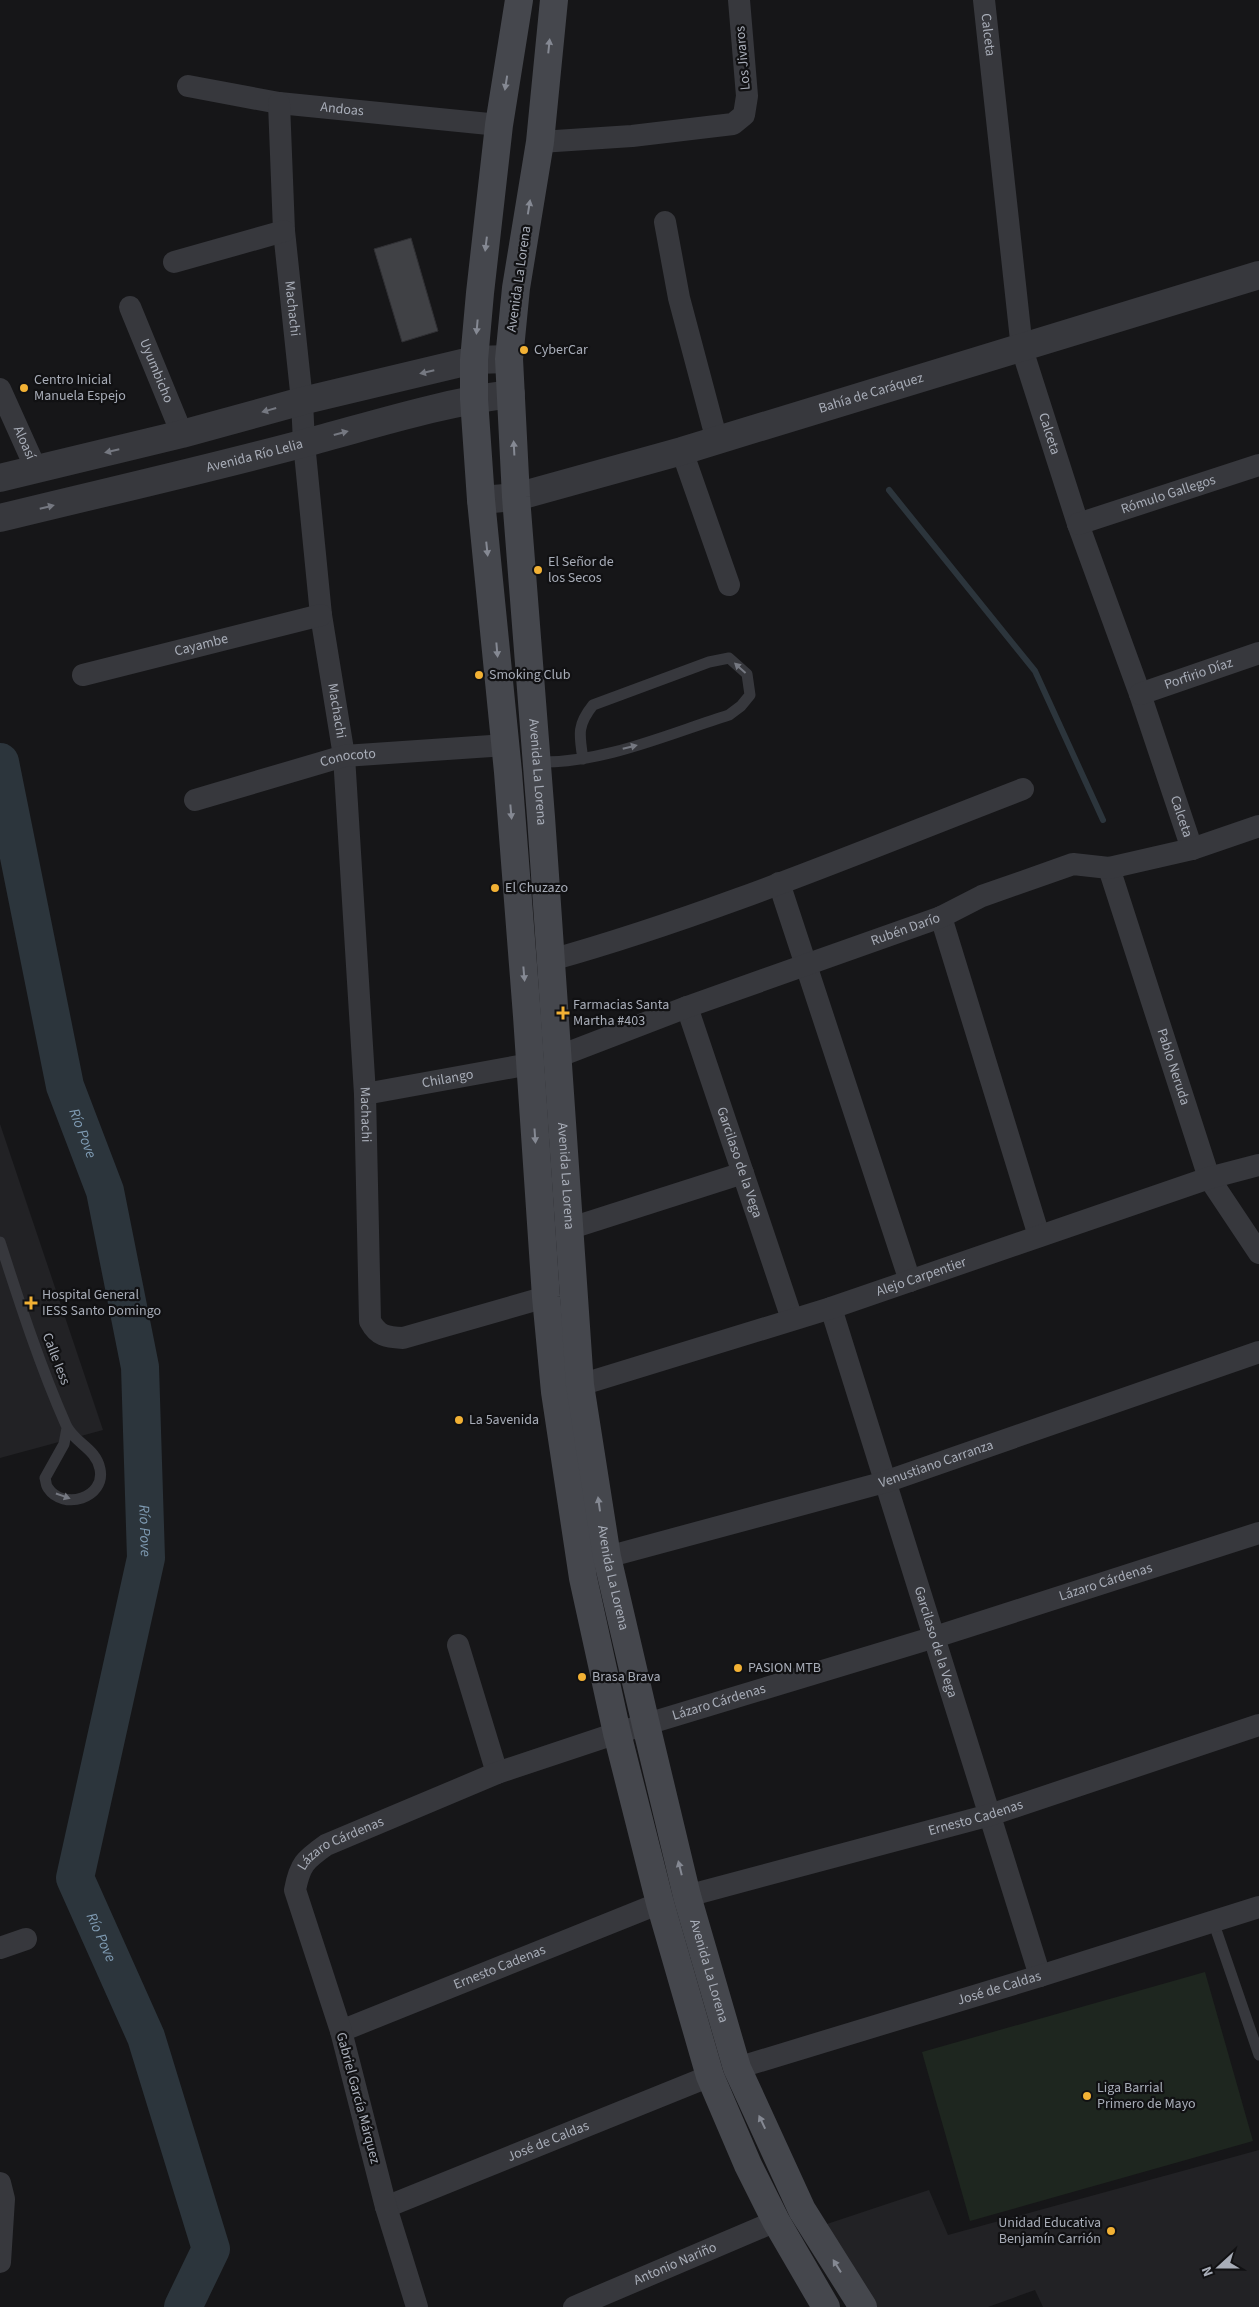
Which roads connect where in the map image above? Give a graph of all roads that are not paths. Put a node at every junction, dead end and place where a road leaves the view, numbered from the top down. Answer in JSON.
{"nodes":[{"id":1,"x":519,"y":0,"type":"edge"},
{"id":2,"x":554,"y":0,"type":"edge"},
{"id":3,"x":738,"y":0,"type":"edge"},
{"id":4,"x":984,"y":0,"type":"edge"},
{"id":5,"x":188,"y":86,"type":"dead end"},
{"id":6,"x":279,"y":103,"type":"junction"},
{"id":7,"x":499,"y":125,"type":"junction"},
{"id":8,"x":540,"y":142,"type":"junction"},
{"id":9,"x":665,"y":222,"type":"dead end"},
{"id":10,"x":284,"y":231,"type":"junction"},
{"id":11,"x":174,"y":262,"type":"dead end"},
{"id":12,"x":1259,"y":275,"type":"edge"},
{"id":13,"x":130,"y":307,"type":"dead end"},
{"id":14,"x":1022,"y":349,"type":"junction"},
{"id":15,"x":509,"y":359,"type":"junction"},
{"id":16,"x":474,"y":360,"type":"junction"},
{"id":17,"x":0,"y":389,"type":"edge"},
{"id":18,"x":511,"y":394,"type":"junction"},
{"id":19,"x":474,"y":398,"type":"junction"},
{"id":20,"x":302,"y":401,"type":"junction"},
{"id":21,"x":182,"y":434,"type":"junction"},
{"id":22,"x":717,"y":441,"type":"junction"},
{"id":23,"x":304,"y":444,"type":"junction"},
{"id":24,"x":682,"y":452,"type":"junction"},
{"id":25,"x":1259,"y":464,"type":"edge"},
{"id":26,"x":36,"y":469,"type":"junction"},
{"id":27,"x":0,"y":478,"type":"edge"},
{"id":28,"x":516,"y":497,"type":"junction"},
{"id":29,"x":481,"y":500,"type":"junction"},
{"id":30,"x":0,"y":518,"type":"edge"},
{"id":31,"x":1078,"y":524,"type":"junction"},
{"id":32,"x":729,"y":585,"type":"dead end"},
{"id":33,"x":321,"y":615,"type":"junction"},
{"id":34,"x":1259,"y":652,"type":"edge"},
{"id":35,"x":83,"y":675,"type":"dead end"},
{"id":36,"x":1140,"y":694,"type":"junction"},
{"id":37,"x":506,"y":745,"type":"junction"},
{"id":38,"x":344,"y":756,"type":"junction"},
{"id":39,"x":583,"y":759,"type":"junction"},
{"id":40,"x":537,"y":762,"type":"junction"},
{"id":41,"x":1023,"y":789,"type":"dead end"},
{"id":42,"x":195,"y":800,"type":"dead end"},
{"id":43,"x":1259,"y":826,"type":"edge"},
{"id":44,"x":1192,"y":849,"type":"junction"},
{"id":45,"x":1109,"y":868,"type":"junction"},
{"id":46,"x":779,"y":883,"type":"junction"},
{"id":47,"x":941,"y":917,"type":"junction"},
{"id":48,"x":551,"y":960,"type":"junction"},
{"id":49,"x":806,"y":965,"type":"junction"},
{"id":50,"x":686,"y":1007,"type":"junction"},
{"id":51,"x":557,"y":1056,"type":"junction"},
{"id":52,"x":530,"y":1064,"type":"junction"},
{"id":53,"x":365,"y":1094,"type":"junction"},
{"id":54,"x":1259,"y":1165,"type":"edge"},
{"id":55,"x":743,"y":1173,"type":"junction"},
{"id":56,"x":1208,"y":1178,"type":"junction"},
{"id":57,"x":568,"y":1229,"type":"junction"},
{"id":58,"x":1039,"y":1236,"type":"junction"},
{"id":59,"x":0,"y":1242,"type":"edge"},
{"id":60,"x":1259,"y":1253,"type":"edge"},
{"id":61,"x":910,"y":1281,"type":"junction"},
{"id":62,"x":546,"y":1297,"type":"junction"},
{"id":63,"x":831,"y":1308,"type":"junction"},
{"id":64,"x":792,"y":1319,"type":"junction"},
{"id":65,"x":1259,"y":1352,"type":"edge"},
{"id":66,"x":580,"y":1385,"type":"junction"},
{"id":67,"x":67,"y":1428,"type":"junction"},
{"id":68,"x":885,"y":1482,"type":"junction"},
{"id":69,"x":1259,"y":1533,"type":"edge"},
{"id":70,"x":607,"y":1557,"type":"junction"},
{"id":71,"x":935,"y":1637,"type":"junction"},
{"id":72,"x":458,"y":1645,"type":"dead end"},
{"id":73,"x":646,"y":1725,"type":"junction"},
{"id":74,"x":1259,"y":1725,"type":"edge"},
{"id":75,"x":617,"y":1733,"type":"junction"},
{"id":76,"x":497,"y":1773,"type":"junction"},
{"id":77,"x":990,"y":1815,"type":"junction"},
{"id":78,"x":295,"y":1890,"type":"joint"},
{"id":79,"x":687,"y":1896,"type":"junction"},
{"id":80,"x":660,"y":1903,"type":"junction"},
{"id":81,"x":1259,"y":1907,"type":"edge"},
{"id":82,"x":1213,"y":1921,"type":"junction"},
{"id":83,"x":26,"y":1939,"type":"dead end"},
{"id":84,"x":0,"y":1948,"type":"edge"},
{"id":85,"x":1040,"y":1976,"type":"junction"},
{"id":86,"x":341,"y":2031,"type":"junction"},
{"id":87,"x":1259,"y":2054,"type":"edge"},
{"id":88,"x":737,"y":2068,"type":"junction"},
{"id":89,"x":710,"y":2076,"type":"junction"},
{"id":90,"x":0,"y":2183,"type":"edge"},
{"id":91,"x":386,"y":2207,"type":"junction"},
{"id":92,"x":776,"y":2221,"type":"junction"},
{"id":93,"x":0,"y":2262,"type":"edge"},
{"id":94,"x":417,"y":2307,"type":"edge"},
{"id":95,"x":574,"y":2307,"type":"edge"},
{"id":96,"x":826,"y":2307,"type":"edge"},
{"id":97,"x":863,"y":2307,"type":"edge"}],
"edges":[{"from":1,"to":7,"type":"main road","name":"Avenida La Lorena","one_way":true},
{"from":8,"to":2,"type":"main road","name":"Avenida La Lorena","one_way":true},
{"from":3,"to":8,"type":"street","name":"Los Jivaros"},
{"from":4,"to":14,"type":"street","name":"Calceta"},
{"from":5,"to":6,"type":"street","name":"Andoas"},
{"from":6,"to":7,"type":"street","name":"Andoas"},
{"from":6,"to":10,"type":"street","name":"Machachi"},
{"from":7,"to":16,"type":"main road","name":"Avenida La Lorena","one_way":true},
{"from":15,"to":8,"type":"main road","name":"Avenida La Lorena","one_way":true},
{"from":9,"to":22,"type":"street"},
{"from":10,"to":11,"type":"street"},
{"from":10,"to":20,"type":"street","name":"Machachi"},
{"from":12,"to":14,"type":"street","name":"Bahía de Caráquez"},
{"from":13,"to":21,"type":"street","name":"Uyumbicho"},
{"from":14,"to":22,"type":"street","name":"Bahía de Caráquez"},
{"from":14,"to":31,"type":"street","name":"Calceta"},
{"from":15,"to":16,"type":"street"},
{"from":15,"to":18,"type":"main road","name":"Avenida La Lorena"},
{"from":16,"to":19,"type":"main road","name":"Avenida La Lorena"},
{"from":16,"to":20,"type":"street","one_way":true},
{"from":17,"to":26,"type":"street","name":"Aloasí"},
{"from":18,"to":19,"type":"street","name":"Avenida Río Lelia"},
{"from":28,"to":18,"type":"main road","name":"Avenida La Lorena","one_way":true},
{"from":23,"to":19,"type":"street","name":"Avenida Río Lelia","one_way":true},
{"from":19,"to":29,"type":"main road","name":"Avenida La Lorena"},
{"from":20,"to":21,"type":"street","one_way":true},
{"from":20,"to":23,"type":"street","name":"Machachi"},
{"from":21,"to":26,"type":"street","one_way":true},
{"from":22,"to":24,"type":"street","name":"Bahía de Caráquez"},
{"from":30,"to":23,"type":"street","name":"Avenida Río Lelia","one_way":true},
{"from":23,"to":33,"type":"street","name":"Machachi"},
{"from":24,"to":28,"type":"street","name":"Bahía de Caráquez"},
{"from":24,"to":32,"type":"street"},
{"from":25,"to":31,"type":"street","name":"Rómulo Gallegos"},
{"from":26,"to":27,"type":"street"},
{"from":28,"to":29,"type":"street","name":"Bahía de Caráquez"},
{"from":28,"to":40,"type":"main road","name":"Avenida La Lorena"},
{"from":29,"to":37,"type":"main road","name":"Avenida La Lorena","one_way":true},
{"from":31,"to":36,"type":"street","name":"Calceta"},
{"from":33,"to":35,"type":"street","name":"Cayambe"},
{"from":33,"to":38,"type":"street","name":"Machachi"},
{"from":34,"to":36,"type":"street","name":"Porfirio Díaz"},
{"from":36,"to":44,"type":"street","name":"Calceta"},
{"from":37,"to":38,"type":"street","name":"Conocoto"},
{"from":37,"to":52,"type":"main road","name":"Avenida La Lorena","one_way":true},
{"from":38,"to":42,"type":"street","name":"Conocoto"},
{"from":38,"to":53,"type":"street","name":"Machachi"},
{"from":39,"to":39,"type":"lane","one_way":true},
{"from":39,"to":40,"type":"lane"},
{"from":40,"to":48,"type":"main road","name":"Avenida La Lorena"},
{"from":41,"to":46,"type":"street"},
{"from":43,"to":44,"type":"street","name":"Rubén Darío"},
{"from":44,"to":45,"type":"street","name":"Rubén Darío"},
{"from":45,"to":47,"type":"street","name":"Rubén Darío"},
{"from":45,"to":56,"type":"street","name":"Pablo Neruda"},
{"from":46,"to":48,"type":"street"},
{"from":46,"to":49,"type":"street"},
{"from":47,"to":49,"type":"street","name":"Rubén Darío"},
{"from":47,"to":58,"type":"street"},
{"from":48,"to":51,"type":"main road","name":"Avenida La Lorena"},
{"from":49,"to":50,"type":"street","name":"Rubén Darío"},
{"from":49,"to":61,"type":"street"},
{"from":50,"to":51,"type":"street","name":"Rubén Darío"},
{"from":50,"to":55,"type":"street","name":"Garcilaso de la Vega"},
{"from":51,"to":57,"type":"main road","name":"Avenida La Lorena"},
{"from":52,"to":53,"type":"street","name":"Chilango"},
{"from":52,"to":62,"type":"main road","name":"Avenida La Lorena","one_way":true},
{"from":53,"to":62,"type":"street","name":"Machachi"},
{"from":54,"to":56,"type":"street","name":"Alejo Carpentier"},
{"from":55,"to":57,"type":"street"},
{"from":55,"to":64,"type":"street","name":"Garcilaso de la Vega"},
{"from":56,"to":58,"type":"street","name":"Alejo Carpentier"},
{"from":56,"to":60,"type":"street","name":"Pablo Neruda"},
{"from":57,"to":66,"type":"main road","name":"Avenida La Lorena"},
{"from":58,"to":61,"type":"street","name":"Alejo Carpentier"},
{"from":59,"to":67,"type":"lane","name":"Calle Iess"},
{"from":61,"to":63,"type":"street","name":"Alejo Carpentier"},
{"from":62,"to":75,"type":"main road","name":"Avenida La Lorena"},
{"from":63,"to":64,"type":"street","name":"Alejo Carpentier"},
{"from":63,"to":68,"type":"street","name":"Garcilaso de la Vega"},
{"from":64,"to":66,"type":"street","name":"Alejo Carpentier"},
{"from":65,"to":68,"type":"street","name":"Venustiano Carranza"},
{"from":70,"to":66,"type":"main road","name":"Avenida La Lorena","one_way":true},
{"from":67,"to":67,"type":"lane","name":"Calle Iess","one_way":true},
{"from":68,"to":70,"type":"street","name":"Venustiano Carranza"},
{"from":68,"to":71,"type":"street","name":"Garcilaso de la Vega"},
{"from":69,"to":71,"type":"street","name":"Lázaro Cárdenas"},
{"from":70,"to":73,"type":"main road","name":"Avenida La Lorena"},
{"from":71,"to":73,"type":"street","name":"Lázaro Cárdenas"},
{"from":71,"to":77,"type":"street","name":"Garcilaso de la Vega"},
{"from":72,"to":76,"type":"street"},
{"from":73,"to":75,"type":"street","name":"Lázaro Cárdenas"},
{"from":79,"to":73,"type":"main road","name":"Avenida La Lorena","one_way":true},
{"from":74,"to":77,"type":"street","name":"Ernesto Cadenas"},
{"from":75,"to":76,"type":"street","name":"Lázaro Cárdenas"},
{"from":75,"to":80,"type":"main road","name":"Avenida La Lorena"},
{"from":76,"to":78,"type":"street","name":"Lázaro Cárdenas"},
{"from":77,"to":79,"type":"street","name":"Ernesto Cadenas"},
{"from":77,"to":85,"type":"street","name":"Garcilaso de la Vega"},
{"from":78,"to":86,"type":"street","name":"Gabriel García Márquez"},
{"from":79,"to":88,"type":"main road","name":"Avenida La Lorena"},
{"from":80,"to":86,"type":"street","name":"Ernesto Cadenas"},
{"from":80,"to":89,"type":"main road","name":"Avenida La Lorena"},
{"from":81,"to":82,"type":"street","name":"José de Caldas"},
{"from":82,"to":85,"type":"street","name":"José de Caldas"},
{"from":82,"to":87,"type":"lane"},
{"from":83,"to":84,"type":"street"},
{"from":85,"to":88,"type":"street","name":"José de Caldas"},
{"from":86,"to":91,"type":"street","name":"Gabriel García Márquez"},
{"from":97,"to":88,"type":"main road","name":"Avenida La Lorena","one_way":true},
{"from":89,"to":91,"type":"street","name":"José de Caldas"},
{"from":89,"to":92,"type":"main road","name":"Avenida La Lorena"},
{"from":90,"to":93,"type":"street"},
{"from":91,"to":94,"type":"street","name":"Gabriel García Márquez"},
{"from":92,"to":95,"type":"street","name":"Antonio Nariño"},
{"from":92,"to":96,"type":"main road","name":"Avenida La Lorena"}]}
